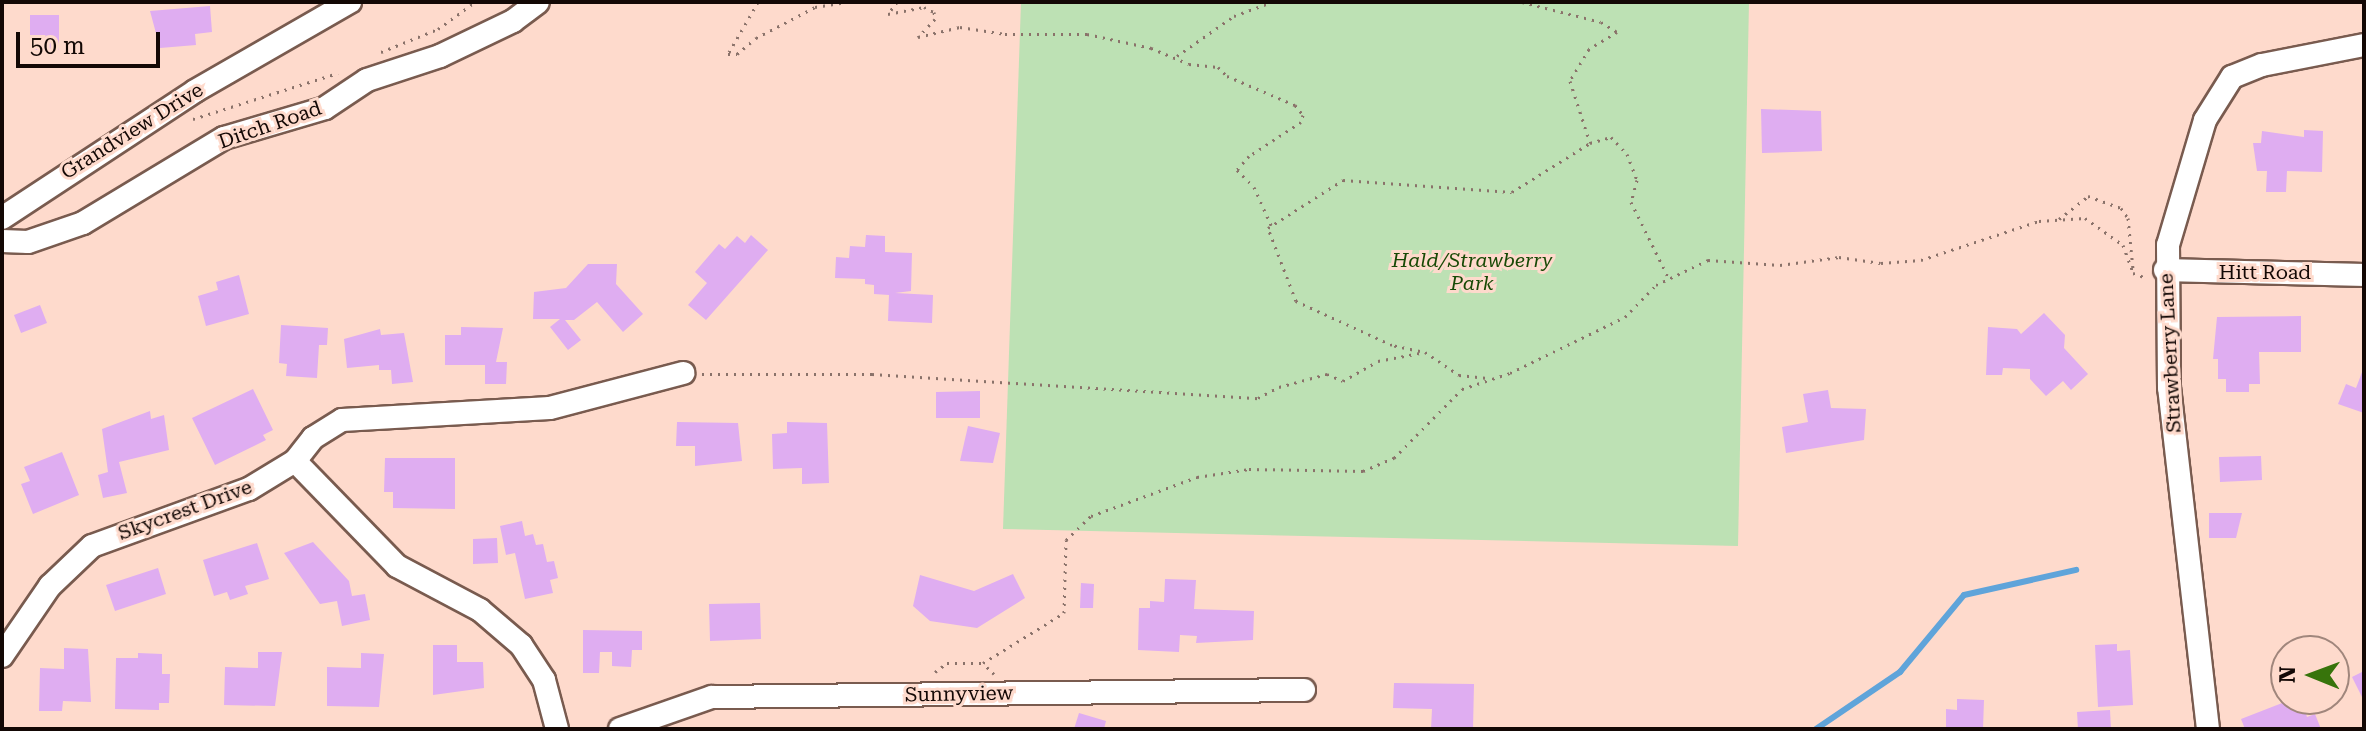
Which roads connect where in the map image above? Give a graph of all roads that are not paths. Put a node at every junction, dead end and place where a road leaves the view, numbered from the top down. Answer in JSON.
{"nodes":[{"id":1,"x":350,"y":2,"type":"edge"},
{"id":2,"x":538,"y":2,"type":"edge"},
{"id":3,"x":2364,"y":45,"type":"edge"},
{"id":4,"x":2,"y":218,"type":"edge"},
{"id":5,"x":2,"y":241,"type":"edge"},
{"id":6,"x":2364,"y":275,"type":"edge"},
{"id":7,"x":2165,"y":277,"type":"junction"},
{"id":8,"x":683,"y":373,"type":"road end"},
{"id":9,"x":295,"y":461,"type":"junction"},
{"id":10,"x":2,"y":656,"type":"edge"},
{"id":11,"x":1304,"y":690,"type":"dead end"},
{"id":12,"x":557,"y":729,"type":"edge"},
{"id":13,"x":620,"y":729,"type":"edge"},
{"id":14,"x":2208,"y":729,"type":"edge"}],
"edges":[{"from":1,"to":4,"type":"street","name":"Grandview Drive"},
{"from":2,"to":5,"type":"street","name":"Ditch Road"},
{"from":3,"to":7,"type":"street","name":"Strawberry Lane"},
{"from":6,"to":7,"type":"street","name":"Hitt Road"},
{"from":7,"to":14,"type":"street","name":"Strawberry Lane"},
{"from":8,"to":9,"type":"street","name":"Skycrest Drive"},
{"from":9,"to":10,"type":"street","name":"Skycrest Drive"},
{"from":9,"to":12,"type":"street"},
{"from":11,"to":13,"type":"street","name":"Sunnyview"}]}
